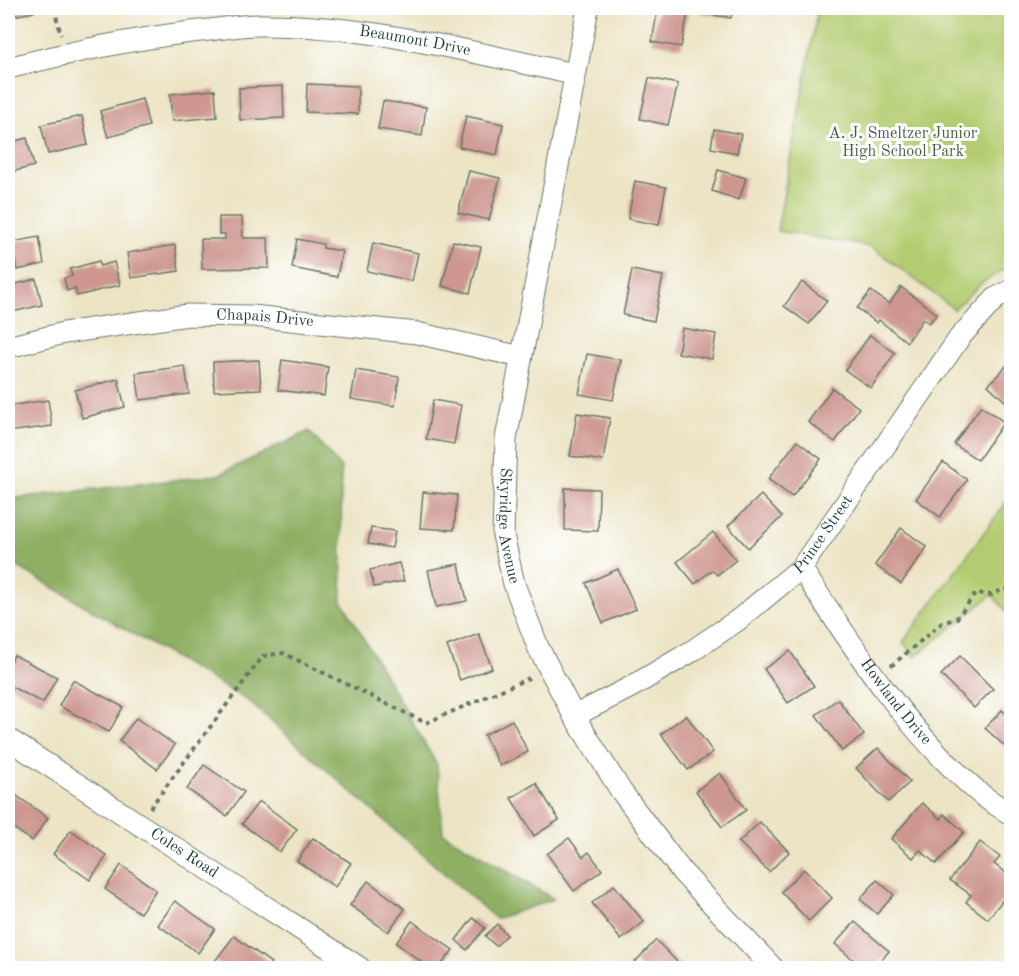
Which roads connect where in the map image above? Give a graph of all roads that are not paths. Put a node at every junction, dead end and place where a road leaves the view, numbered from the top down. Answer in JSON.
{"nodes":[{"id":1,"x":588,"y":8,"type":"edge"},
{"id":2,"x":8,"y":68,"type":"edge"},
{"id":3,"x":574,"y":74,"type":"junction"},
{"id":4,"x":1011,"y":290,"type":"edge"},
{"id":5,"x":8,"y":347,"type":"edge"},
{"id":6,"x":521,"y":357,"type":"junction"},
{"id":7,"x":801,"y":568,"type":"junction"},
{"id":8,"x":574,"y":716,"type":"junction"},
{"id":9,"x":8,"y":739,"type":"edge"},
{"id":10,"x":1011,"y":814,"type":"edge"},
{"id":11,"x":360,"y":969,"type":"edge"},
{"id":12,"x":773,"y":969,"type":"edge"}],
"edges":[{"from":1,"to":3,"type":"street","name":"Skyridge Avenue"},
{"from":2,"to":3,"type":"street","name":"Beaumont Drive"},
{"from":3,"to":6,"type":"street","name":"Skyridge Avenue"},
{"from":4,"to":7,"type":"street","name":"Prince Street"},
{"from":5,"to":6,"type":"street","name":"Chapais Drive"},
{"from":6,"to":8,"type":"street","name":"Skyridge Avenue"},
{"from":7,"to":8,"type":"street","name":"Prince Street"},
{"from":7,"to":10,"type":"street","name":"Howland Drive"},
{"from":8,"to":12,"type":"street","name":"Skyridge Avenue"},
{"from":9,"to":11,"type":"street","name":"Coles Road"}]}
